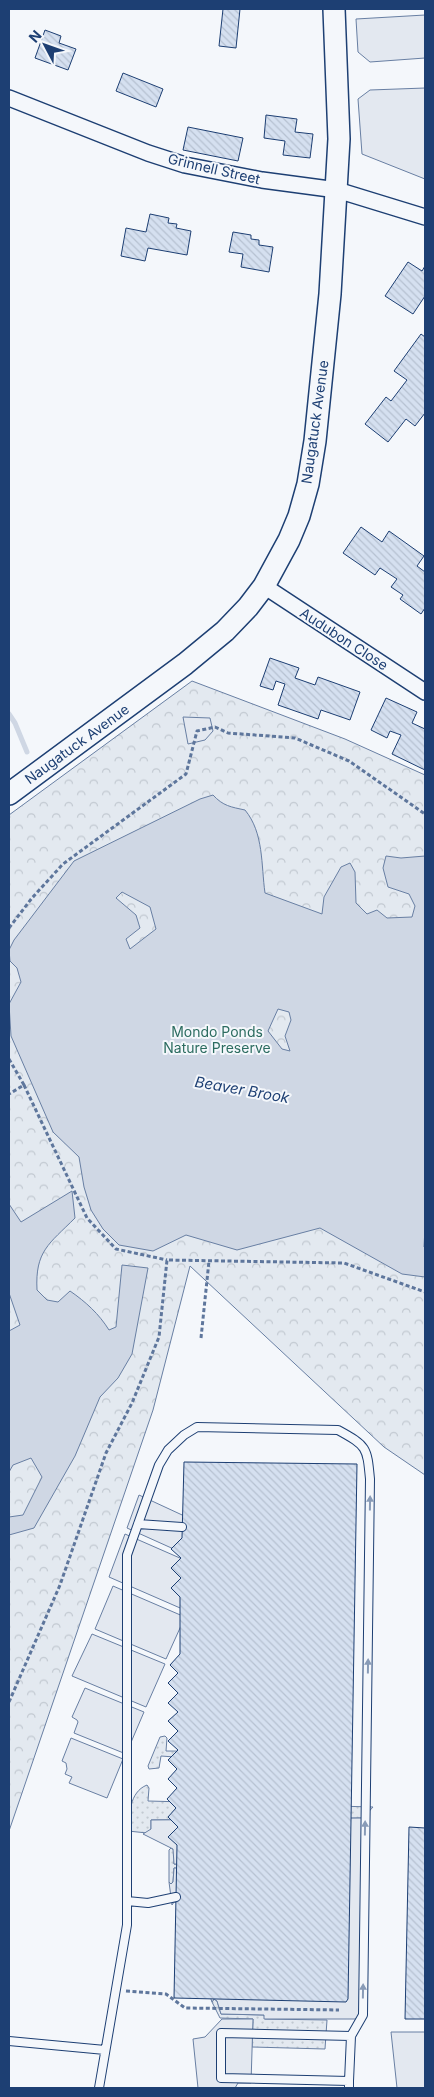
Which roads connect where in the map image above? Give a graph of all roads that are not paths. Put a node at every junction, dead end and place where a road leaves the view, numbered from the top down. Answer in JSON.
{"nodes":[{"id":1,"x":334,"y":9,"type":"edge"},
{"id":2,"x":9,"y":98,"type":"edge"},
{"id":3,"x":337,"y":190,"type":"junction"},
{"id":4,"x":425,"y":217,"type":"edge"},
{"id":5,"x":264,"y":586,"type":"junction"},
{"id":6,"x":425,"y":692,"type":"edge"},
{"id":7,"x":9,"y":794,"type":"edge"},
{"id":8,"x":138,"y":1524,"type":"junction"},
{"id":9,"x":182,"y":1527,"type":"dead end"},
{"id":10,"x":176,"y":1897,"type":"dead end"},
{"id":11,"x":127,"y":1901,"type":"junction"},
{"id":12,"x":351,"y":2036,"type":"junction"},
{"id":13,"x":9,"y":2041,"type":"edge"},
{"id":14,"x":105,"y":2050,"type":"junction"},
{"id":15,"x":349,"y":2084,"type":"edge"},
{"id":16,"x":99,"y":2088,"type":"edge"}],
"edges":[{"from":1,"to":3,"type":"main road","name":"Naugatuck Avenue"},
{"from":2,"to":3,"type":"street","name":"Grinnell Street"},
{"from":3,"to":4,"type":"street","name":"Grinnell Street"},
{"from":3,"to":5,"type":"main road","name":"Naugatuck Avenue"},
{"from":5,"to":6,"type":"street","name":"Audubon Close"},
{"from":5,"to":7,"type":"main road","name":"Naugatuck Avenue"},
{"from":8,"to":9,"type":"lane"},
{"from":8,"to":11,"type":"lane"},
{"from":12,"to":8,"type":"lane","one_way":true},
{"from":10,"to":11,"type":"lane"},
{"from":11,"to":14,"type":"lane"},
{"from":12,"to":15,"type":"lane"},
{"from":12,"to":15,"type":"lane"},
{"from":13,"to":14,"type":"lane"},
{"from":14,"to":16,"type":"lane"}]}
